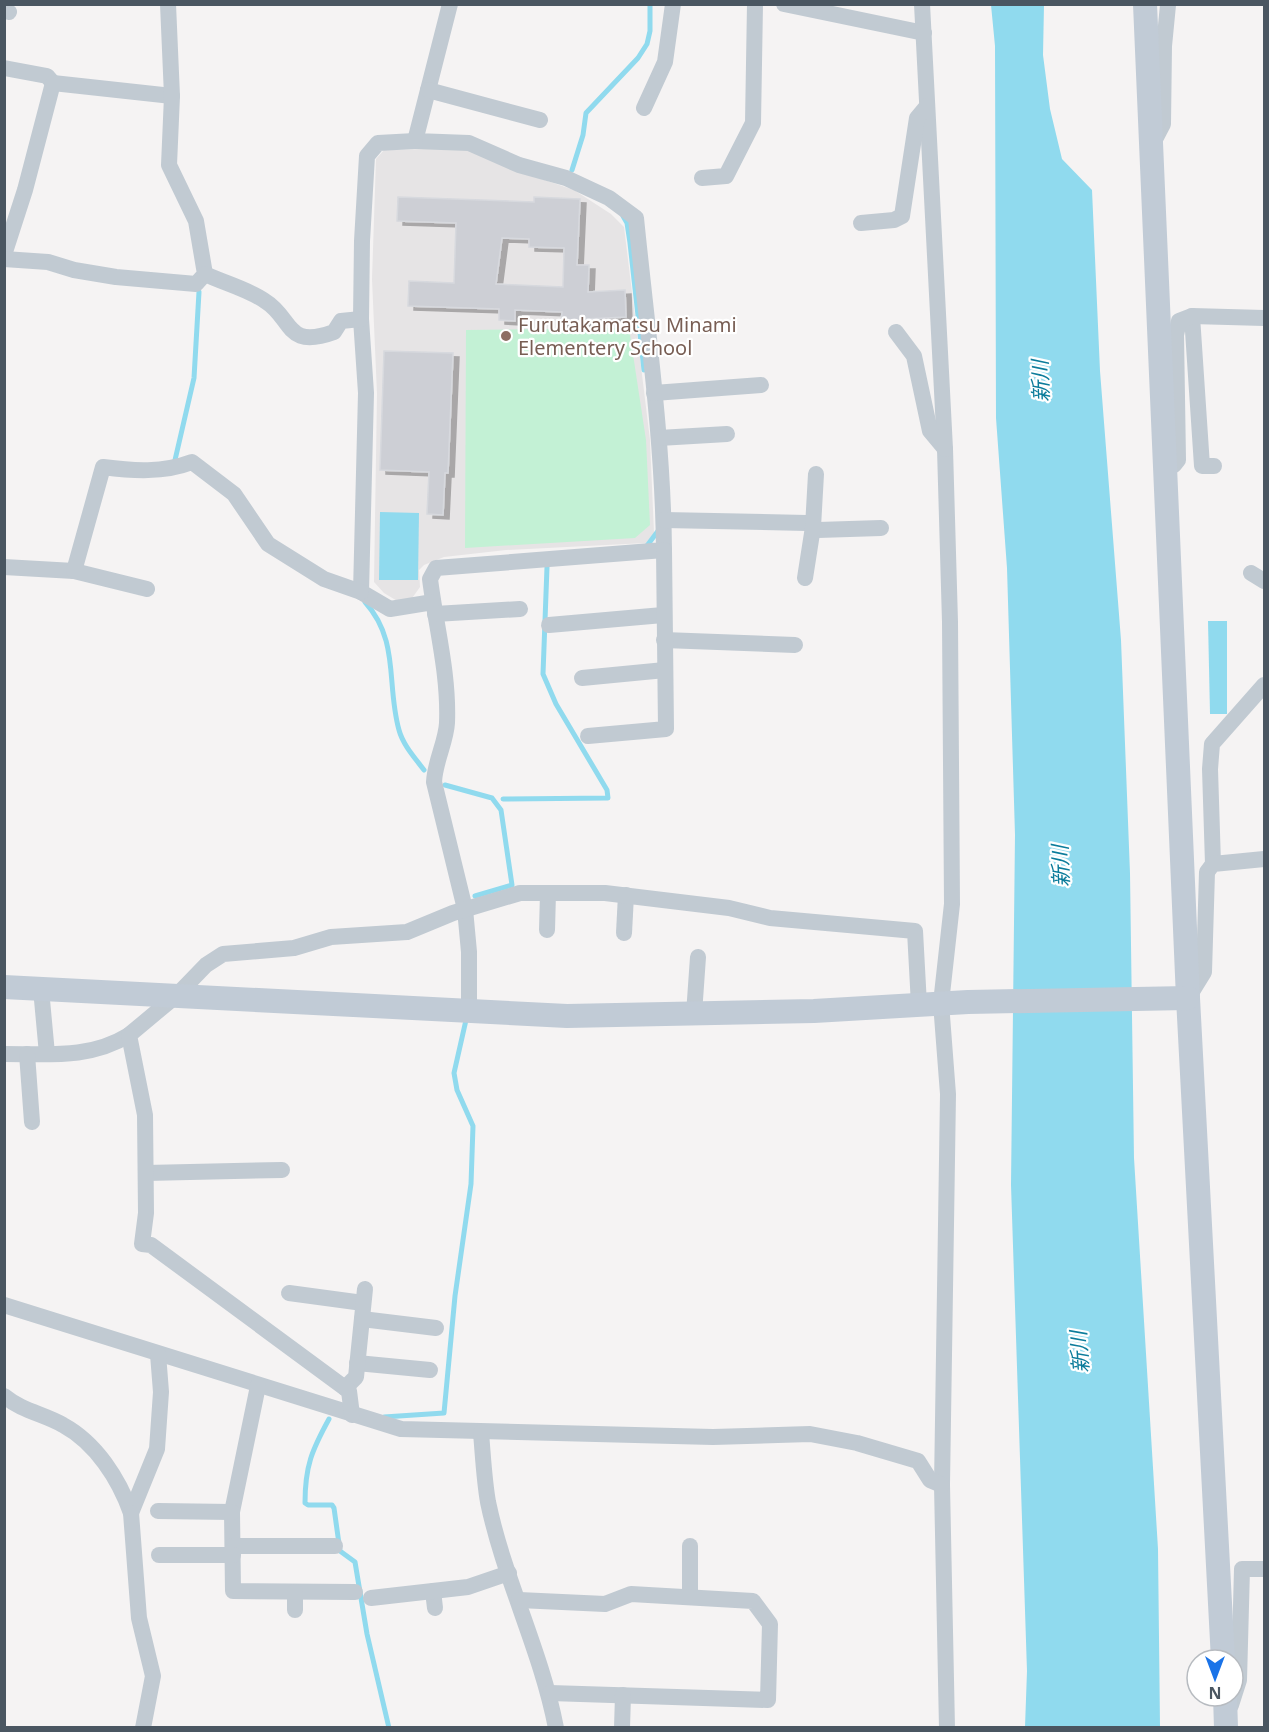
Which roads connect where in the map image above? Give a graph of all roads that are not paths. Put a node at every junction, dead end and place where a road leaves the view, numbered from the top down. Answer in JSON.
{"nodes":[{"id":1,"x":168,"y":4,"type":"edge"},
{"id":2,"x":450,"y":4,"type":"edge"},
{"id":3,"x":673,"y":4,"type":"edge"},
{"id":4,"x":756,"y":4,"type":"edge"},
{"id":5,"x":784,"y":4,"type":"edge"},
{"id":6,"x":922,"y":4,"type":"edge"},
{"id":7,"x":1145,"y":4,"type":"edge"},
{"id":8,"x":1168,"y":5,"type":"edge"},
{"id":9,"x":855,"y":12,"type":"edge"},
{"id":10,"x":924,"y":33,"type":"junction"},
{"id":11,"x":4,"y":68,"type":"edge"},
{"id":12,"x":53,"y":83,"type":"junction"},
{"id":13,"x":428,"y":90,"type":"junction"},
{"id":14,"x":172,"y":96,"type":"junction"},
{"id":15,"x":927,"y":106,"type":"junction"},
{"id":16,"x":644,"y":108,"type":"dead end"},
{"id":17,"x":540,"y":120,"type":"dead end"},
{"id":18,"x":415,"y":141,"type":"junction"},
{"id":19,"x":1151,"y":146,"type":"junction"},
{"id":20,"x":702,"y":178,"type":"dead end"},
{"id":21,"x":861,"y":223,"type":"dead end"},
{"id":22,"x":4,"y":257,"type":"edge"},
{"id":23,"x":205,"y":274,"type":"junction"},
{"id":24,"x":1192,"y":316,"type":"junction"},
{"id":25,"x":1264,"y":318,"type":"edge"},
{"id":26,"x":361,"y":319,"type":"junction"},
{"id":27,"x":897,"y":332,"type":"dead end"},
{"id":28,"x":761,"y":385,"type":"dead end"},
{"id":29,"x":654,"y":393,"type":"junction"},
{"id":30,"x":727,"y":434,"type":"dead end"},
{"id":31,"x":659,"y":438,"type":"junction"},
{"id":32,"x":945,"y":449,"type":"junction"},
{"id":33,"x":1167,"y":466,"type":"junction"},
{"id":34,"x":1214,"y":466,"type":"dead end"},
{"id":35,"x":816,"y":474,"type":"dead end"},
{"id":36,"x":664,"y":520,"type":"junction"},
{"id":37,"x":813,"y":527,"type":"junction"},
{"id":38,"x":881,"y":528,"type":"dead end"},
{"id":39,"x":664,"y":550,"type":"junction"},
{"id":40,"x":4,"y":567,"type":"edge"},
{"id":41,"x":74,"y":572,"type":"junction"},
{"id":42,"x":806,"y":578,"type":"dead end"},
{"id":43,"x":147,"y":589,"type":"dead end"},
{"id":44,"x":361,"y":592,"type":"junction"},
{"id":45,"x":434,"y":608,"type":"junction"},
{"id":46,"x":520,"y":609,"type":"dead end"},
{"id":47,"x":663,"y":615,"type":"junction"},
{"id":48,"x":549,"y":625,"type":"dead end"},
{"id":49,"x":664,"y":640,"type":"junction"},
{"id":50,"x":795,"y":645,"type":"dead end"},
{"id":51,"x":665,"y":670,"type":"junction"},
{"id":52,"x":582,"y":678,"type":"dead end"},
{"id":53,"x":1264,"y":685,"type":"edge"},
{"id":54,"x":588,"y":736,"type":"dead end"},
{"id":55,"x":1264,"y":859,"type":"edge"},
{"id":56,"x":1213,"y":864,"type":"junction"},
{"id":57,"x":548,"y":892,"type":"junction"},
{"id":58,"x":626,"y":895,"type":"junction"},
{"id":59,"x":465,"y":909,"type":"junction"},
{"id":60,"x":547,"y":930,"type":"dead end"},
{"id":61,"x":624,"y":933,"type":"dead end"},
{"id":62,"x":698,"y":957,"type":"dead end"},
{"id":63,"x":4,"y":987,"type":"edge"},
{"id":64,"x":41,"y":989,"type":"junction"},
{"id":65,"x":177,"y":995,"type":"junction"},
{"id":66,"x":1186,"y":998,"type":"junction"},
{"id":67,"x":930,"y":1004,"type":"junction"},
{"id":68,"x":469,"y":1011,"type":"junction"},
{"id":69,"x":694,"y":1014,"type":"junction"},
{"id":70,"x":129,"y":1035,"type":"junction"},
{"id":71,"x":4,"y":1054,"type":"edge"},
{"id":72,"x":27,"y":1054,"type":"junction"},
{"id":73,"x":47,"y":1054,"type":"junction"},
{"id":74,"x":32,"y":1122,"type":"dead end"},
{"id":75,"x":282,"y":1170,"type":"dead end"},
{"id":76,"x":146,"y":1173,"type":"junction"},
{"id":77,"x":289,"y":1293,"type":"dead end"},
{"id":78,"x":363,"y":1303,"type":"junction"},
{"id":79,"x":4,"y":1305,"type":"edge"},
{"id":80,"x":436,"y":1328,"type":"dead end"},
{"id":81,"x":158,"y":1354,"type":"junction"},
{"id":82,"x":357,"y":1363,"type":"junction"},
{"id":83,"x":430,"y":1370,"type":"dead end"},
{"id":84,"x":258,"y":1386,"type":"junction"},
{"id":85,"x":345,"y":1388,"type":"junction"},
{"id":86,"x":4,"y":1396,"type":"edge"},
{"id":87,"x":352,"y":1415,"type":"junction"},
{"id":88,"x":481,"y":1433,"type":"junction"},
{"id":89,"x":942,"y":1485,"type":"junction"},
{"id":90,"x":158,"y":1511,"type":"dead end"},
{"id":91,"x":232,"y":1512,"type":"junction"},
{"id":92,"x":131,"y":1513,"type":"junction"},
{"id":93,"x":335,"y":1546,"type":"dead end"},
{"id":94,"x":690,"y":1546,"type":"dead end"},
{"id":95,"x":233,"y":1550,"type":"junction"},
{"id":96,"x":159,"y":1555,"type":"dead end"},
{"id":97,"x":1264,"y":1569,"type":"edge"},
{"id":98,"x":509,"y":1573,"type":"junction"},
{"id":99,"x":295,"y":1592,"type":"junction"},
{"id":100,"x":690,"y":1597,"type":"junction"},
{"id":101,"x":519,"y":1600,"type":"junction"},
{"id":102,"x":295,"y":1610,"type":"dead end"},
{"id":103,"x":1222,"y":1648,"type":"edge"},
{"id":104,"x":1240,"y":1648,"type":"edge"},
{"id":105,"x":550,"y":1693,"type":"junction"},
{"id":106,"x":623,"y":1695,"type":"junction"},
{"id":107,"x":1227,"y":1708,"type":"edge"},
{"id":108,"x":143,"y":1728,"type":"edge"},
{"id":109,"x":556,"y":1728,"type":"edge"},
{"id":110,"x":622,"y":1728,"type":"edge"},
{"id":111,"x":947,"y":1728,"type":"edge"},
{"id":112,"x":1235,"y":1728,"type":"edge"}],
"edges":[{"from":1,"to":14,"type":"street"},
{"from":2,"to":13,"type":"street"},
{"from":3,"to":16,"type":"street"},
{"from":4,"to":20,"type":"street"},
{"from":5,"to":9,"type":"street"},
{"from":6,"to":10,"type":"street"},
{"from":7,"to":19,"type":"street"},
{"from":8,"to":19,"type":"street"},
{"from":9,"to":10,"type":"street"},
{"from":10,"to":15,"type":"street"},
{"from":11,"to":12,"type":"street"},
{"from":12,"to":14,"type":"street"},
{"from":12,"to":22,"type":"street"},
{"from":13,"to":17,"type":"street"},
{"from":13,"to":18,"type":"street"},
{"from":14,"to":23,"type":"street"},
{"from":15,"to":21,"type":"street"},
{"from":15,"to":32,"type":"street"},
{"from":18,"to":26,"type":"street"},
{"from":18,"to":29,"type":"street"},
{"from":19,"to":33,"type":"street"},
{"from":22,"to":23,"type":"street"},
{"from":23,"to":26,"type":"street"},
{"from":24,"to":25,"type":"street"},
{"from":24,"to":33,"type":"street"},
{"from":24,"to":34,"type":"street"},
{"from":26,"to":44,"type":"street"},
{"from":27,"to":32,"type":"street"},
{"from":28,"to":29,"type":"street"},
{"from":29,"to":31,"type":"street"},
{"from":30,"to":31,"type":"street"},
{"from":31,"to":36,"type":"street"},
{"from":32,"to":67,"type":"street"},
{"from":33,"to":66,"type":"street"},
{"from":35,"to":37,"type":"street"},
{"from":36,"to":37,"type":"street"},
{"from":36,"to":39,"type":"street"},
{"from":37,"to":38,"type":"street"},
{"from":37,"to":42,"type":"street"},
{"from":39,"to":45,"type":"street"},
{"from":39,"to":47,"type":"street"},
{"from":40,"to":41,"type":"street"},
{"from":41,"to":43,"type":"street"},
{"from":41,"to":44,"type":"street"},
{"from":44,"to":45,"type":"street"},
{"from":45,"to":46,"type":"street"},
{"from":45,"to":59,"type":"street"},
{"from":47,"to":48,"type":"street"},
{"from":47,"to":49,"type":"street"},
{"from":49,"to":50,"type":"street"},
{"from":49,"to":51,"type":"street"},
{"from":51,"to":52,"type":"street"},
{"from":51,"to":54,"type":"street"},
{"from":53,"to":56,"type":"street"},
{"from":55,"to":56,"type":"street"},
{"from":56,"to":66,"type":"street"},
{"from":57,"to":58,"type":"street"},
{"from":57,"to":59,"type":"street"},
{"from":57,"to":60,"type":"street"},
{"from":58,"to":61,"type":"street"},
{"from":58,"to":67,"type":"street"},
{"from":59,"to":65,"type":"street"},
{"from":59,"to":68,"type":"street"},
{"from":62,"to":69,"type":"street"},
{"from":63,"to":64,"type":"street"},
{"from":64,"to":65,"type":"street"},
{"from":64,"to":73,"type":"street"},
{"from":65,"to":68,"type":"street"},
{"from":65,"to":70,"type":"street"},
{"from":66,"to":67,"type":"street"},
{"from":66,"to":103,"type":"street"},
{"from":67,"to":69,"type":"street"},
{"from":67,"to":89,"type":"street"},
{"from":68,"to":69,"type":"street"},
{"from":70,"to":73,"type":"street"},
{"from":70,"to":76,"type":"street"},
{"from":71,"to":72,"type":"street"},
{"from":72,"to":73,"type":"street"},
{"from":72,"to":74,"type":"street"},
{"from":75,"to":76,"type":"street"},
{"from":76,"to":85,"type":"street"},
{"from":77,"to":78,"type":"street"},
{"from":78,"to":80,"type":"street"},
{"from":78,"to":82,"type":"street"},
{"from":79,"to":81,"type":"street"},
{"from":81,"to":84,"type":"street"},
{"from":81,"to":92,"type":"street"},
{"from":82,"to":83,"type":"street"},
{"from":82,"to":85,"type":"street"},
{"from":84,"to":87,"type":"street"},
{"from":84,"to":91,"type":"street"},
{"from":85,"to":87,"type":"street"},
{"from":86,"to":92,"type":"street"},
{"from":87,"to":88,"type":"street"},
{"from":88,"to":89,"type":"street"},
{"from":88,"to":98,"type":"street"},
{"from":89,"to":111,"type":"street"},
{"from":90,"to":91,"type":"street"},
{"from":91,"to":95,"type":"street"},
{"from":92,"to":108,"type":"street"},
{"from":93,"to":95,"type":"street"},
{"from":94,"to":100,"type":"street"},
{"from":95,"to":96,"type":"street"},
{"from":95,"to":99,"type":"street"},
{"from":97,"to":104,"type":"street"},
{"from":98,"to":99,"type":"street"},
{"from":98,"to":101,"type":"street"},
{"from":99,"to":102,"type":"street"},
{"from":100,"to":101,"type":"street"},
{"from":100,"to":106,"type":"street"},
{"from":101,"to":105,"type":"street"},
{"from":105,"to":106,"type":"street"},
{"from":105,"to":109,"type":"street"},
{"from":106,"to":110,"type":"street"},
{"from":107,"to":112,"type":"street"}]}
